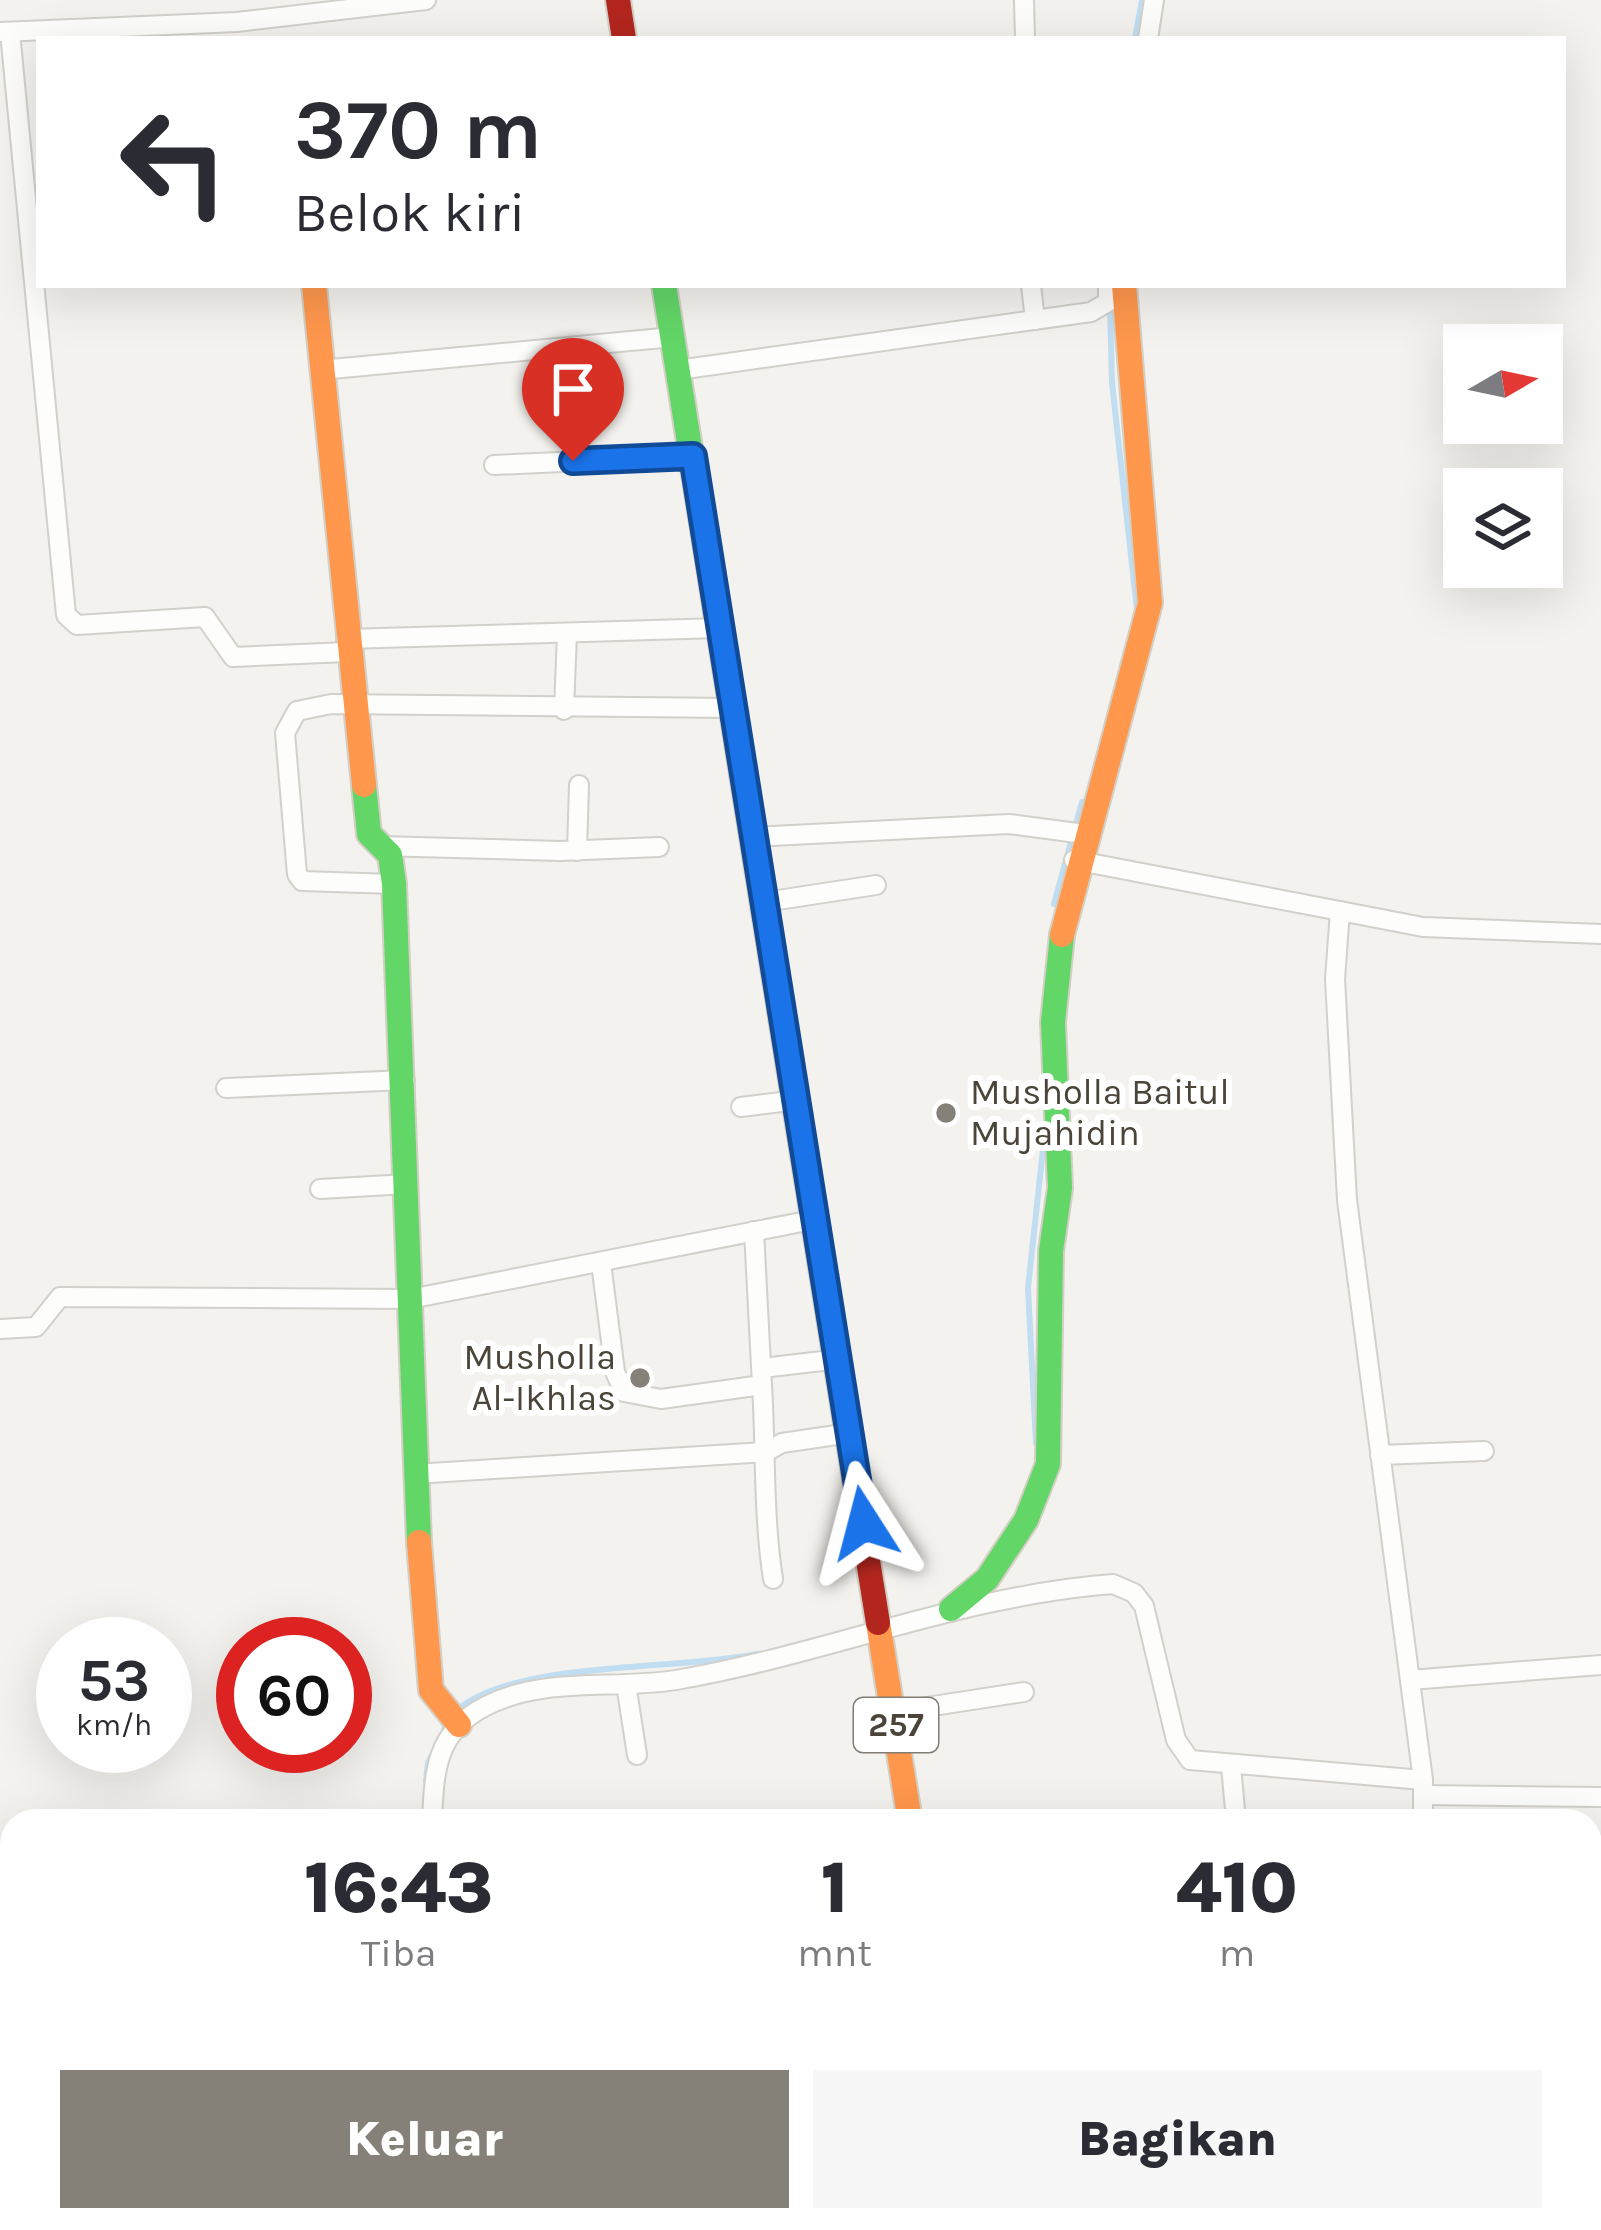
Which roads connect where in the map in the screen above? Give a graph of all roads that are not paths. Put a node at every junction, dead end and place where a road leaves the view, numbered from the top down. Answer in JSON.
{"nodes":[{"id":1,"x":426,"y":0,"type":"edge"},
{"id":2,"x":618,"y":0,"type":"edge"},
{"id":3,"x":1024,"y":0,"type":"edge"},
{"id":4,"x":1154,"y":0,"type":"edge"},
{"id":5,"x":237,"y":31,"type":"edge"},
{"id":6,"x":5,"y":32,"type":"edge"},
{"id":7,"x":624,"y":36,"type":"edge"},
{"id":8,"x":1025,"y":36,"type":"edge"},
{"id":9,"x":1148,"y":36,"type":"edge"},
{"id":10,"x":314,"y":288,"type":"edge"},
{"id":11,"x":665,"y":288,"type":"edge"},
{"id":12,"x":1031,"y":288,"type":"edge"},
{"id":13,"x":1107,"y":288,"type":"edge"},
{"id":14,"x":1124,"y":288,"type":"edge"},
{"id":15,"x":1035,"y":320,"type":"junction"},
{"id":16,"x":673,"y":337,"type":"junction"},
{"id":17,"x":322,"y":370,"type":"junction"},
{"id":18,"x":678,"y":370,"type":"junction"},
{"id":19,"x":693,"y":456,"type":"junction"},
{"id":20,"x":494,"y":464,"type":"dead end"},
{"id":21,"x":720,"y":628,"type":"junction"},
{"id":22,"x":567,"y":633,"type":"junction"},
{"id":23,"x":347,"y":645,"type":"junction"},
{"id":24,"x":352,"y":706,"type":"junction"},
{"id":25,"x":734,"y":708,"type":"junction"},
{"id":26,"x":564,"y":710,"type":"junction"},
{"id":27,"x":579,"y":785,"type":"dead end"},
{"id":28,"x":1074,"y":832,"type":"junction"},
{"id":29,"x":754,"y":836,"type":"junction"},
{"id":30,"x":379,"y":846,"type":"junction"},
{"id":31,"x":659,"y":848,"type":"dead end"},
{"id":32,"x":577,"y":851,"type":"junction"},
{"id":33,"x":1074,"y":860,"type":"junction"},
{"id":34,"x":394,"y":884,"type":"junction"},
{"id":35,"x":876,"y":885,"type":"dead end"},
{"id":36,"x":765,"y":902,"type":"junction"},
{"id":37,"x":1340,"y":911,"type":"junction"},
{"id":38,"x":1601,"y":934,"type":"edge"},
{"id":39,"x":405,"y":1080,"type":"junction"},
{"id":40,"x":226,"y":1088,"type":"dead end"},
{"id":41,"x":797,"y":1100,"type":"junction"},
{"id":42,"x":741,"y":1107,"type":"dead end"},
{"id":43,"x":407,"y":1184,"type":"junction"},
{"id":44,"x":320,"y":1189,"type":"dead end"},
{"id":45,"x":817,"y":1219,"type":"junction"},
{"id":46,"x":754,"y":1231,"type":"junction"},
{"id":47,"x":601,"y":1263,"type":"junction"},
{"id":48,"x":410,"y":1299,"type":"junction"},
{"id":49,"x":0,"y":1329,"type":"edge"},
{"id":50,"x":839,"y":1359,"type":"junction"},
{"id":51,"x":762,"y":1376,"type":"junction"},
{"id":52,"x":850,"y":1433,"type":"junction"},
{"id":53,"x":1484,"y":1450,"type":"dead end"},
{"id":54,"x":766,"y":1452,"type":"junction"},
{"id":55,"x":1380,"y":1454,"type":"junction"},
{"id":56,"x":414,"y":1474,"type":"junction"},
{"id":57,"x":773,"y":1579,"type":"dead end"},
{"id":58,"x":951,"y":1610,"type":"junction"},
{"id":59,"x":880,"y":1625,"type":"junction"},
{"id":60,"x":1601,"y":1665,"type":"edge"},
{"id":61,"x":1410,"y":1680,"type":"junction"},
{"id":62,"x":626,"y":1684,"type":"junction"},
{"id":63,"x":1024,"y":1692,"type":"dead end"},
{"id":64,"x":894,"y":1712,"type":"junction"},
{"id":65,"x":459,"y":1725,"type":"junction"},
{"id":66,"x":637,"y":1755,"type":"dead end"},
{"id":67,"x":1231,"y":1766,"type":"junction"},
{"id":68,"x":1423,"y":1787,"type":"junction"},
{"id":69,"x":1601,"y":1797,"type":"edge"},
{"id":70,"x":1521,"y":1798,"type":"junction"},
{"id":71,"x":433,"y":1809,"type":"edge"},
{"id":72,"x":908,"y":1809,"type":"edge"},
{"id":73,"x":1235,"y":1809,"type":"edge"},
{"id":74,"x":1424,"y":1809,"type":"edge"},
{"id":75,"x":1521,"y":1809,"type":"edge"}],
"edges":[{"from":1,"to":5,"type":"street"},
{"from":2,"to":7,"type":"street"},
{"from":3,"to":8,"type":"street"},
{"from":4,"to":9,"type":"street"},
{"from":5,"to":6,"type":"street"},
{"from":6,"to":23,"type":"street"},
{"from":10,"to":17,"type":"street"},
{"from":11,"to":16,"type":"street","number":"257"},
{"from":12,"to":15,"type":"street"},
{"from":13,"to":15,"type":"street"},
{"from":14,"to":28,"type":"street"},
{"from":15,"to":18,"type":"street"},
{"from":16,"to":17,"type":"street"},
{"from":16,"to":18,"type":"street","number":"257"},
{"from":17,"to":23,"type":"street"},
{"from":18,"to":19,"type":"street","number":"257"},
{"from":19,"to":20,"type":"street"},
{"from":19,"to":21,"type":"street","number":"257"},
{"from":21,"to":22,"type":"street"},
{"from":21,"to":25,"type":"street","number":"257"},
{"from":22,"to":23,"type":"street"},
{"from":22,"to":26,"type":"street"},
{"from":23,"to":24,"type":"street"},
{"from":24,"to":26,"type":"street"},
{"from":24,"to":30,"type":"street"},
{"from":24,"to":34,"type":"street"},
{"from":25,"to":26,"type":"street"},
{"from":25,"to":29,"type":"street","number":"257"},
{"from":27,"to":32,"type":"street"},
{"from":28,"to":29,"type":"street"},
{"from":28,"to":33,"type":"street"},
{"from":29,"to":36,"type":"street","number":"257"},
{"from":30,"to":32,"type":"street"},
{"from":30,"to":34,"type":"street"},
{"from":31,"to":32,"type":"street"},
{"from":33,"to":37,"type":"street"},
{"from":33,"to":58,"type":"street"},
{"from":34,"to":39,"type":"street"},
{"from":35,"to":36,"type":"street"},
{"from":36,"to":41,"type":"street","number":"257"},
{"from":37,"to":38,"type":"street"},
{"from":37,"to":55,"type":"street"},
{"from":39,"to":40,"type":"street"},
{"from":39,"to":43,"type":"street"},
{"from":41,"to":42,"type":"street"},
{"from":41,"to":45,"type":"street","number":"257"},
{"from":43,"to":44,"type":"street"},
{"from":43,"to":48,"type":"street"},
{"from":45,"to":46,"type":"street"},
{"from":45,"to":50,"type":"street","number":"257"},
{"from":46,"to":47,"type":"street"},
{"from":46,"to":51,"type":"street"},
{"from":47,"to":48,"type":"street"},
{"from":47,"to":51,"type":"street"},
{"from":48,"to":49,"type":"street"},
{"from":48,"to":56,"type":"street"},
{"from":50,"to":51,"type":"street"},
{"from":50,"to":52,"type":"street","number":"257"},
{"from":51,"to":54,"type":"street"},
{"from":52,"to":54,"type":"street"},
{"from":52,"to":59,"type":"street","number":"257"},
{"from":53,"to":55,"type":"street"},
{"from":54,"to":56,"type":"street"},
{"from":54,"to":57,"type":"street"},
{"from":55,"to":61,"type":"street"},
{"from":56,"to":65,"type":"street"},
{"from":58,"to":59,"type":"street"},
{"from":58,"to":67,"type":"street"},
{"from":59,"to":62,"type":"street"},
{"from":59,"to":64,"type":"street","number":"257"},
{"from":60,"to":61,"type":"street"},
{"from":61,"to":68,"type":"street"},
{"from":62,"to":65,"type":"street"},
{"from":62,"to":66,"type":"street"},
{"from":63,"to":64,"type":"street"},
{"from":64,"to":72,"type":"street","number":"257"},
{"from":65,"to":71,"type":"street"},
{"from":67,"to":68,"type":"street"},
{"from":67,"to":73,"type":"street"},
{"from":68,"to":70,"type":"street"},
{"from":68,"to":74,"type":"street"},
{"from":69,"to":70,"type":"street"},
{"from":70,"to":75,"type":"street"}]}
